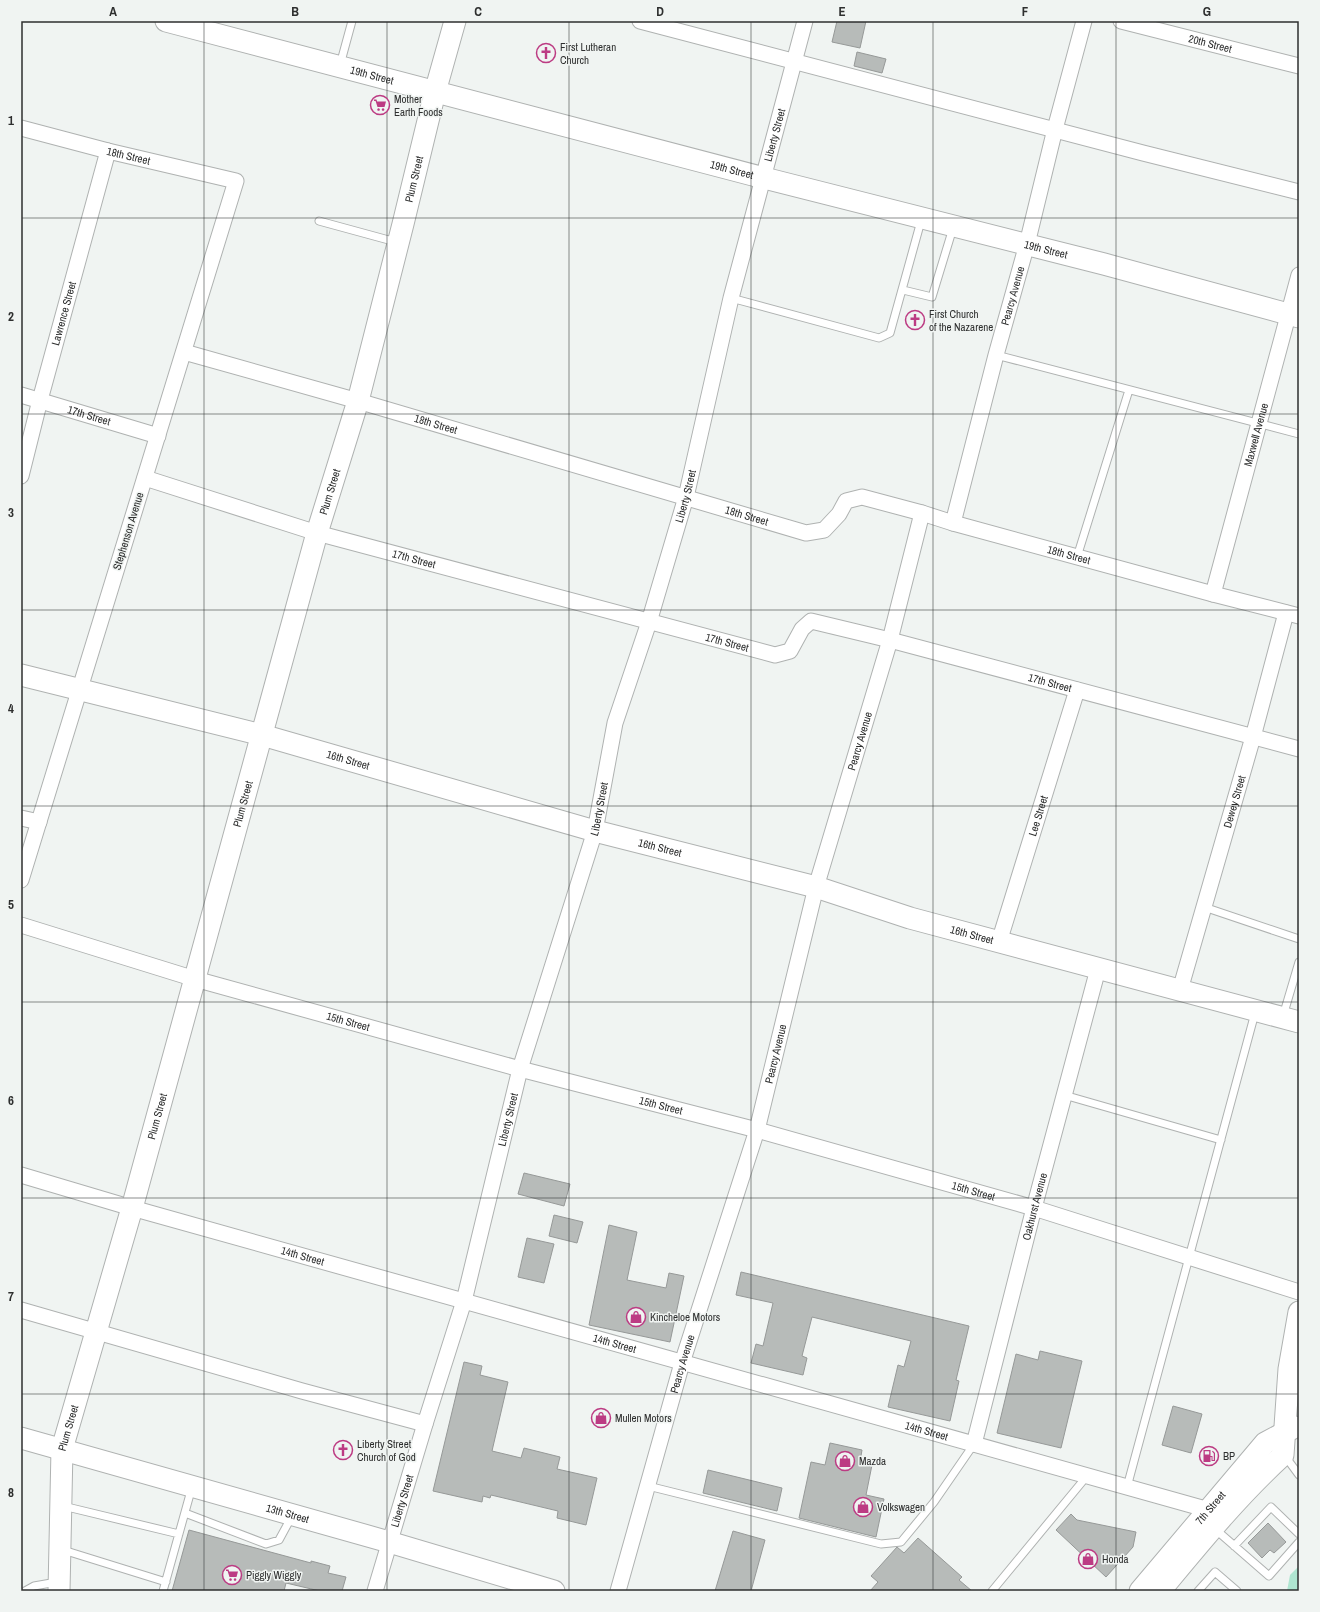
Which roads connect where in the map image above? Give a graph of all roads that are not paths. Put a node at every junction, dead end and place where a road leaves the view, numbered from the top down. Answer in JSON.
{"nodes":[{"id":1,"x":166,"y":21,"type":"edge"},
{"id":2,"x":352,"y":21,"type":"edge"},
{"id":3,"x":455,"y":21,"type":"edge"},
{"id":4,"x":640,"y":21,"type":"edge"},
{"id":5,"x":805,"y":21,"type":"edge"},
{"id":6,"x":1084,"y":21,"type":"edge"},
{"id":7,"x":1121,"y":21,"type":"edge"},
{"id":8,"x":794,"y":61,"type":"junction"},
{"id":9,"x":1299,"y":66,"type":"edge"},
{"id":10,"x":339,"y":67,"type":"junction"},
{"id":11,"x":435,"y":92,"type":"junction"},
{"id":12,"x":21,"y":128,"type":"edge"},
{"id":13,"x":1055,"y":129,"type":"junction"},
{"id":14,"x":108,"y":151,"type":"junction"},
{"id":15,"x":764,"y":178,"type":"junction"},
{"id":16,"x":236,"y":182,"type":"joint"},
{"id":17,"x":1299,"y":192,"type":"edge"},
{"id":18,"x":922,"y":218,"type":"junction"},
{"id":19,"x":319,"y":221,"type":"dead end"},
{"id":20,"x":953,"y":225,"type":"junction"},
{"id":21,"x":398,"y":243,"type":"junction"},
{"id":22,"x":1027,"y":244,"type":"junction"},
{"id":23,"x":1299,"y":275,"type":"edge"},
{"id":24,"x":903,"y":290,"type":"junction"},
{"id":25,"x":731,"y":298,"type":"junction"},
{"id":26,"x":1294,"y":316,"type":"edge"},
{"id":27,"x":184,"y":352,"type":"junction"},
{"id":28,"x":996,"y":355,"type":"junction"},
{"id":29,"x":1129,"y":390,"type":"junction"},
{"id":30,"x":21,"y":395,"type":"edge"},
{"id":31,"x":40,"y":400,"type":"junction"},
{"id":32,"x":358,"y":401,"type":"junction"},
{"id":33,"x":1259,"y":424,"type":"junction"},
{"id":34,"x":1299,"y":434,"type":"edge"},
{"id":35,"x":158,"y":436,"type":"junction"},
{"id":36,"x":21,"y":476,"type":"edge"},
{"id":37,"x":145,"y":478,"type":"junction"},
{"id":38,"x":686,"y":497,"type":"junction"},
{"id":39,"x":922,"y":513,"type":"junction"},
{"id":40,"x":953,"y":523,"type":"junction"},
{"id":41,"x":317,"y":533,"type":"junction"},
{"id":42,"x":1077,"y":557,"type":"junction"},
{"id":43,"x":1213,"y":594,"type":"junction"},
{"id":44,"x":1293,"y":614,"type":"edge"},
{"id":45,"x":649,"y":622,"type":"junction"},
{"id":46,"x":890,"y":640,"type":"junction"},
{"id":47,"x":21,"y":675,"type":"edge"},
{"id":48,"x":79,"y":690,"type":"junction"},
{"id":49,"x":1077,"y":690,"type":"junction"},
{"id":50,"x":262,"y":735,"type":"junction"},
{"id":51,"x":1253,"y":737,"type":"junction"},
{"id":52,"x":1299,"y":749,"type":"edge"},
{"id":53,"x":21,"y":818,"type":"edge"},
{"id":54,"x":39,"y":822,"type":"junction"},
{"id":55,"x":595,"y":831,"type":"junction"},
{"id":56,"x":21,"y":880,"type":"edge"},
{"id":57,"x":816,"y":887,"type":"junction"},
{"id":58,"x":1204,"y":908,"type":"junction"},
{"id":59,"x":21,"y":925,"type":"edge"},
{"id":60,"x":1299,"y":939,"type":"edge"},
{"id":61,"x":999,"y":942,"type":"junction"},
{"id":62,"x":1299,"y":962,"type":"edge"},
{"id":63,"x":1098,"y":969,"type":"junction"},
{"id":64,"x":195,"y":979,"type":"junction"},
{"id":65,"x":1180,"y":990,"type":"junction"},
{"id":66,"x":1256,"y":1011,"type":"junction"},
{"id":67,"x":1291,"y":1020,"type":"edge"},
{"id":68,"x":520,"y":1069,"type":"junction"},
{"id":69,"x":1064,"y":1096,"type":"junction"},
{"id":70,"x":757,"y":1130,"type":"junction"},
{"id":71,"x":1221,"y":1140,"type":"junction"},
{"id":72,"x":21,"y":1175,"type":"edge"},
{"id":73,"x":132,"y":1208,"type":"junction"},
{"id":74,"x":1034,"y":1208,"type":"junction"},
{"id":75,"x":1189,"y":1258,"type":"junction"},
{"id":76,"x":1299,"y":1292,"type":"edge"},
{"id":77,"x":464,"y":1301,"type":"junction"},
{"id":78,"x":21,"y":1310,"type":"edge"},
{"id":79,"x":1299,"y":1312,"type":"edge"},
{"id":80,"x":96,"y":1330,"type":"junction"},
{"id":81,"x":682,"y":1363,"type":"junction"},
{"id":82,"x":425,"y":1424,"type":"junction"},
{"id":83,"x":1292,"y":1428,"type":"edge"},
{"id":84,"x":21,"y":1438,"type":"edge"},
{"id":85,"x":974,"y":1444,"type":"junction"},
{"id":86,"x":62,"y":1449,"type":"junction"},
{"id":87,"x":1283,"y":1454,"type":"junction"},
{"id":88,"x":1299,"y":1475,"type":"edge"},
{"id":89,"x":1087,"y":1476,"type":"junction"},
{"id":90,"x":193,"y":1486,"type":"junction"},
{"id":91,"x":648,"y":1486,"type":"junction"},
{"id":92,"x":1128,"y":1487,"type":"junction"},
{"id":93,"x":60,"y":1506,"type":"junction"},
{"id":94,"x":185,"y":1512,"type":"junction"},
{"id":95,"x":293,"y":1515,"type":"junction"},
{"id":96,"x":1211,"y":1519,"type":"junction"},
{"id":97,"x":179,"y":1534,"type":"junction"},
{"id":98,"x":1299,"y":1534,"type":"edge"},
{"id":99,"x":389,"y":1542,"type":"junction"},
{"id":100,"x":1299,"y":1542,"type":"edge"},
{"id":101,"x":1234,"y":1546,"type":"junction"},
{"id":102,"x":60,"y":1549,"type":"junction"},
{"id":103,"x":166,"y":1582,"type":"junction"},
{"id":104,"x":59,"y":1586,"type":"edge"},
{"id":105,"x":25,"y":1591,"type":"edge"},
{"id":106,"x":163,"y":1591,"type":"edge"},
{"id":107,"x":375,"y":1591,"type":"edge"},
{"id":108,"x":554,"y":1591,"type":"edge"},
{"id":109,"x":618,"y":1591,"type":"edge"},
{"id":110,"x":992,"y":1591,"type":"edge"},
{"id":111,"x":1140,"y":1591,"type":"edge"},
{"id":112,"x":1160,"y":1591,"type":"edge"},
{"id":113,"x":1198,"y":1591,"type":"edge"},
{"id":114,"x":1237,"y":1591,"type":"edge"}],
"edges":[{"from":1,"to":10,"type":"street","name":"19th Street"},
{"from":2,"to":10,"type":"lane"},
{"from":3,"to":11,"type":"street","name":"Plum Street"},
{"from":4,"to":8,"type":"street"},
{"from":5,"to":8,"type":"street","name":"Liberty Street"},
{"from":6,"to":13,"type":"street","name":"Pearcy Avenue"},
{"from":7,"to":9,"type":"street","name":"20th Street"},
{"from":8,"to":13,"type":"street"},
{"from":8,"to":15,"type":"street","name":"Liberty Street"},
{"from":10,"to":11,"type":"street","name":"19th Street"},
{"from":11,"to":15,"type":"street","name":"19th Street"},
{"from":11,"to":21,"type":"street","name":"Plum Street"},
{"from":12,"to":14,"type":"street","name":"18th Street"},
{"from":13,"to":17,"type":"street"},
{"from":13,"to":22,"type":"street","name":"Pearcy Avenue"},
{"from":14,"to":16,"type":"street","name":"18th Street"},
{"from":14,"to":31,"type":"street","name":"Lawrence Street"},
{"from":15,"to":18,"type":"street","name":"19th Street"},
{"from":15,"to":25,"type":"street","name":"Liberty Street"},
{"from":16,"to":27,"type":"street","name":"Stephenson Avenue"},
{"from":18,"to":20,"type":"street","name":"19th Street"},
{"from":18,"to":24,"type":"lane"},
{"from":19,"to":21,"type":"lane"},
{"from":20,"to":22,"type":"street","name":"19th Street"},
{"from":20,"to":24,"type":"lane"},
{"from":21,"to":32,"type":"street","name":"Plum Street"},
{"from":22,"to":26,"type":"street","name":"19th Street"},
{"from":22,"to":28,"type":"street","name":"Pearcy Avenue"},
{"from":23,"to":26,"type":"street","name":"Maxwell Avenue"},
{"from":24,"to":25,"type":"lane"},
{"from":25,"to":38,"type":"street","name":"Liberty Street"},
{"from":26,"to":33,"type":"street","name":"Maxwell Avenue"},
{"from":27,"to":32,"type":"street","name":"18th Street"},
{"from":27,"to":35,"type":"street","name":"Stephenson Avenue"},
{"from":28,"to":29,"type":"lane"},
{"from":28,"to":40,"type":"street","name":"Pearcy Avenue"},
{"from":29,"to":33,"type":"lane"},
{"from":29,"to":42,"type":"lane"},
{"from":30,"to":31,"type":"street","name":"17th Street"},
{"from":31,"to":35,"type":"street","name":"17th Street"},
{"from":31,"to":36,"type":"street","name":"Lawrence Street"},
{"from":32,"to":38,"type":"street","name":"18th Street"},
{"from":32,"to":41,"type":"street","name":"Plum Street"},
{"from":33,"to":34,"type":"lane"},
{"from":33,"to":43,"type":"street","name":"Maxwell Avenue"},
{"from":35,"to":37,"type":"street","name":"Stephenson Avenue"},
{"from":37,"to":41,"type":"street","name":"17th Street"},
{"from":37,"to":48,"type":"street","name":"Stephenson Avenue"},
{"from":38,"to":39,"type":"street","name":"18th Street"},
{"from":38,"to":45,"type":"street","name":"Liberty Street"},
{"from":39,"to":40,"type":"street","name":"18th Street"},
{"from":39,"to":46,"type":"street","name":"Pearcy Avenue"},
{"from":40,"to":42,"type":"street","name":"18th Street"},
{"from":41,"to":45,"type":"street","name":"17th Street"},
{"from":41,"to":50,"type":"street","name":"Plum Street"},
{"from":42,"to":43,"type":"street","name":"18th Street"},
{"from":43,"to":44,"type":"street","name":"18th Street"},
{"from":44,"to":51,"type":"street","name":"Dewey Street"},
{"from":45,"to":46,"type":"street","name":"17th Street"},
{"from":45,"to":55,"type":"street","name":"Liberty Street"},
{"from":46,"to":49,"type":"street","name":"17th Street"},
{"from":46,"to":57,"type":"street","name":"Pearcy Avenue"},
{"from":47,"to":48,"type":"street","name":"16th Street"},
{"from":48,"to":50,"type":"street","name":"16th Street"},
{"from":48,"to":54,"type":"street","name":"Stephenson Avenue"},
{"from":49,"to":51,"type":"street","name":"17th Street"},
{"from":49,"to":61,"type":"street","name":"Lee Street"},
{"from":50,"to":55,"type":"street","name":"16th Street"},
{"from":50,"to":64,"type":"street","name":"Plum Street"},
{"from":51,"to":52,"type":"street","name":"17th Street"},
{"from":51,"to":58,"type":"street","name":"Dewey Street"},
{"from":53,"to":54,"type":"street"},
{"from":54,"to":56,"type":"street","name":"Stephenson Avenue"},
{"from":55,"to":57,"type":"street","name":"16th Street"},
{"from":55,"to":68,"type":"street","name":"Liberty Street"},
{"from":57,"to":61,"type":"street","name":"16th Street"},
{"from":57,"to":70,"type":"street","name":"Pearcy Avenue"},
{"from":58,"to":60,"type":"lane"},
{"from":58,"to":65,"type":"street","name":"Dewey Street"},
{"from":59,"to":64,"type":"street","name":"15th Street"},
{"from":61,"to":63,"type":"street","name":"16th Street"},
{"from":62,"to":67,"type":"lane"},
{"from":63,"to":65,"type":"street","name":"16th Street"},
{"from":63,"to":69,"type":"street","name":"Oakhurst Avenue"},
{"from":64,"to":68,"type":"street","name":"15th Street"},
{"from":64,"to":73,"type":"street","name":"Plum Street"},
{"from":65,"to":66,"type":"street","name":"16th Street"},
{"from":66,"to":67,"type":"street","name":"16th Street"},
{"from":66,"to":71,"type":"lane"},
{"from":68,"to":70,"type":"street","name":"15th Street"},
{"from":68,"to":77,"type":"street","name":"Liberty Street"},
{"from":69,"to":71,"type":"lane"},
{"from":69,"to":74,"type":"street","name":"Oakhurst Avenue"},
{"from":70,"to":74,"type":"street","name":"15th Street"},
{"from":70,"to":81,"type":"street","name":"Pearcy Avenue"},
{"from":71,"to":75,"type":"lane"},
{"from":72,"to":73,"type":"street","name":"14th Street"},
{"from":73,"to":77,"type":"street","name":"14th Street"},
{"from":73,"to":80,"type":"street","name":"Plum Street"},
{"from":74,"to":75,"type":"street","name":"15th Street"},
{"from":74,"to":85,"type":"street","name":"Oakhurst Avenue"},
{"from":75,"to":76,"type":"street","name":"15th Street"},
{"from":75,"to":92,"type":"lane"},
{"from":77,"to":81,"type":"street","name":"14th Street"},
{"from":77,"to":82,"type":"street","name":"Liberty Street"},
{"from":78,"to":80,"type":"street"},
{"from":79,"to":83,"type":"street"},
{"from":80,"to":82,"type":"street"},
{"from":80,"to":86,"type":"street","name":"Plum Street"},
{"from":81,"to":85,"type":"street","name":"14th Street"},
{"from":81,"to":91,"type":"street","name":"Pearcy Avenue"},
{"from":82,"to":99,"type":"street","name":"Liberty Street"},
{"from":83,"to":87,"type":"street"},
{"from":83,"to":96,"type":"street","name":"7th Street"},
{"from":84,"to":86,"type":"street","name":"13th Street"},
{"from":85,"to":89,"type":"street","name":"14th Street"},
{"from":85,"to":91,"type":"lane"},
{"from":86,"to":90,"type":"street","name":"13th Street"},
{"from":86,"to":93,"type":"street","name":"Plum Street"},
{"from":87,"to":88,"type":"lane"},
{"from":87,"to":96,"type":"street","name":"7th Street"},
{"from":89,"to":92,"type":"street","name":"14th Street"},
{"from":89,"to":110,"type":"lane"},
{"from":90,"to":94,"type":"lane"},
{"from":90,"to":95,"type":"street","name":"13th Street"},
{"from":91,"to":109,"type":"street","name":"Pearcy Avenue"},
{"from":92,"to":96,"type":"street","name":"14th Street"},
{"from":93,"to":97,"type":"lane"},
{"from":93,"to":102,"type":"street","name":"Plum Street"},
{"from":94,"to":95,"type":"lane"},
{"from":94,"to":97,"type":"lane"},
{"from":95,"to":99,"type":"street","name":"13th Street"},
{"from":96,"to":101,"type":"lane"},
{"from":96,"to":111,"type":"street","name":"7th Street"},
{"from":96,"to":112,"type":"street","name":"7th Street"},
{"from":97,"to":103,"type":"lane"},
{"from":98,"to":101,"type":"lane"},
{"from":99,"to":107,"type":"street","name":"Liberty Street"},
{"from":99,"to":108,"type":"street","name":"13th Street"},
{"from":100,"to":101,"type":"lane"},
{"from":102,"to":103,"type":"lane"},
{"from":102,"to":104,"type":"street","name":"Plum Street"},
{"from":103,"to":106,"type":"lane"},
{"from":104,"to":105,"type":"lane"},
{"from":113,"to":114,"type":"lane"}]}
